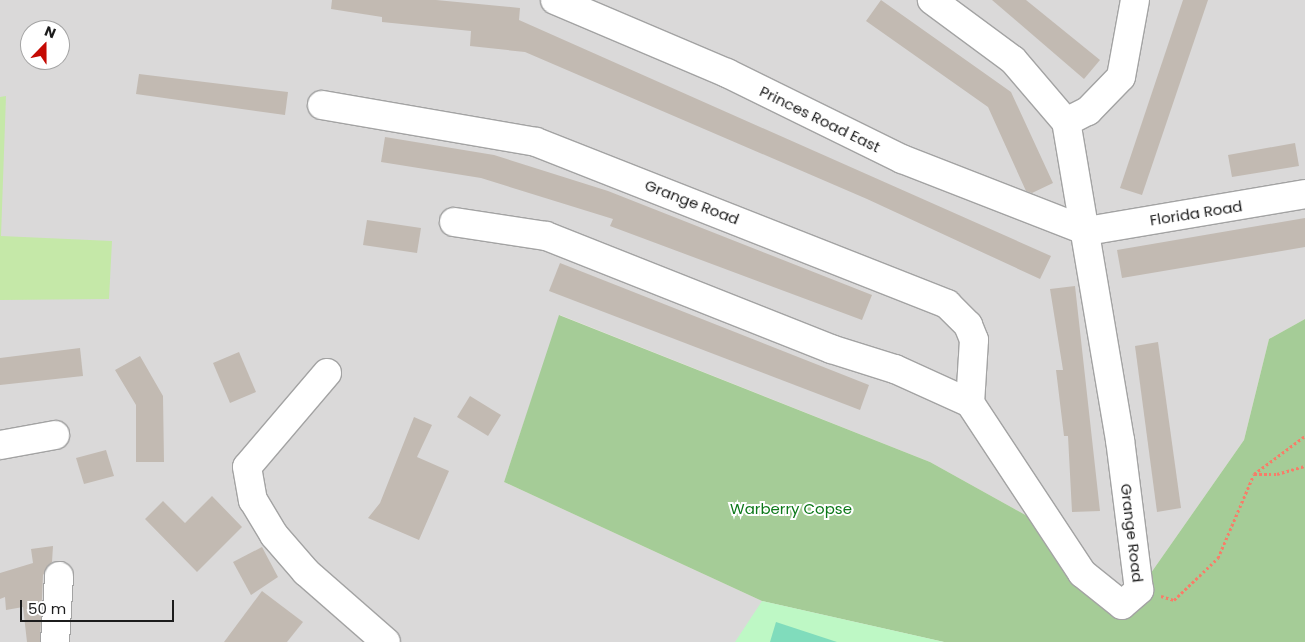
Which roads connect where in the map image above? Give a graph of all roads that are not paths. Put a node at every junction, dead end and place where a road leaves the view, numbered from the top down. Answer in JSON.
{"nodes":[{"id":1,"x":555,"y":0,"type":"edge"},
{"id":2,"x":932,"y":0,"type":"edge"},
{"id":3,"x":1134,"y":0,"type":"edge"},
{"id":4,"x":322,"y":105,"type":"dead end"},
{"id":5,"x":1066,"y":122,"type":"junction"},
{"id":6,"x":1305,"y":194,"type":"edge"},
{"id":7,"x":454,"y":222,"type":"dead end"},
{"id":8,"x":1087,"y":231,"type":"junction"},
{"id":9,"x":327,"y":373,"type":"dead end"},
{"id":10,"x":970,"y":403,"type":"junction"},
{"id":11,"x":55,"y":435,"type":"dead end"},
{"id":12,"x":0,"y":445,"type":"edge"},
{"id":13,"x":59,"y":576,"type":"dead end"},
{"id":14,"x":383,"y":641,"type":"edge"},
{"id":15,"x":55,"y":642,"type":"edge"}],
"edges":[{"from":1,"to":8,"type":"street","name":"Princes Road East"},
{"from":2,"to":5,"type":"street"},
{"from":3,"to":5,"type":"street"},
{"from":4,"to":10,"type":"street","name":"Grange Road"},
{"from":5,"to":8,"type":"street","name":"Grange Road"},
{"from":6,"to":8,"type":"street","name":"Florida Road"},
{"from":7,"to":10,"type":"street"},
{"from":8,"to":10,"type":"street","name":"Grange Road"},
{"from":9,"to":14,"type":"street"},
{"from":11,"to":12,"type":"street"},
{"from":13,"to":15,"type":"street"}]}
